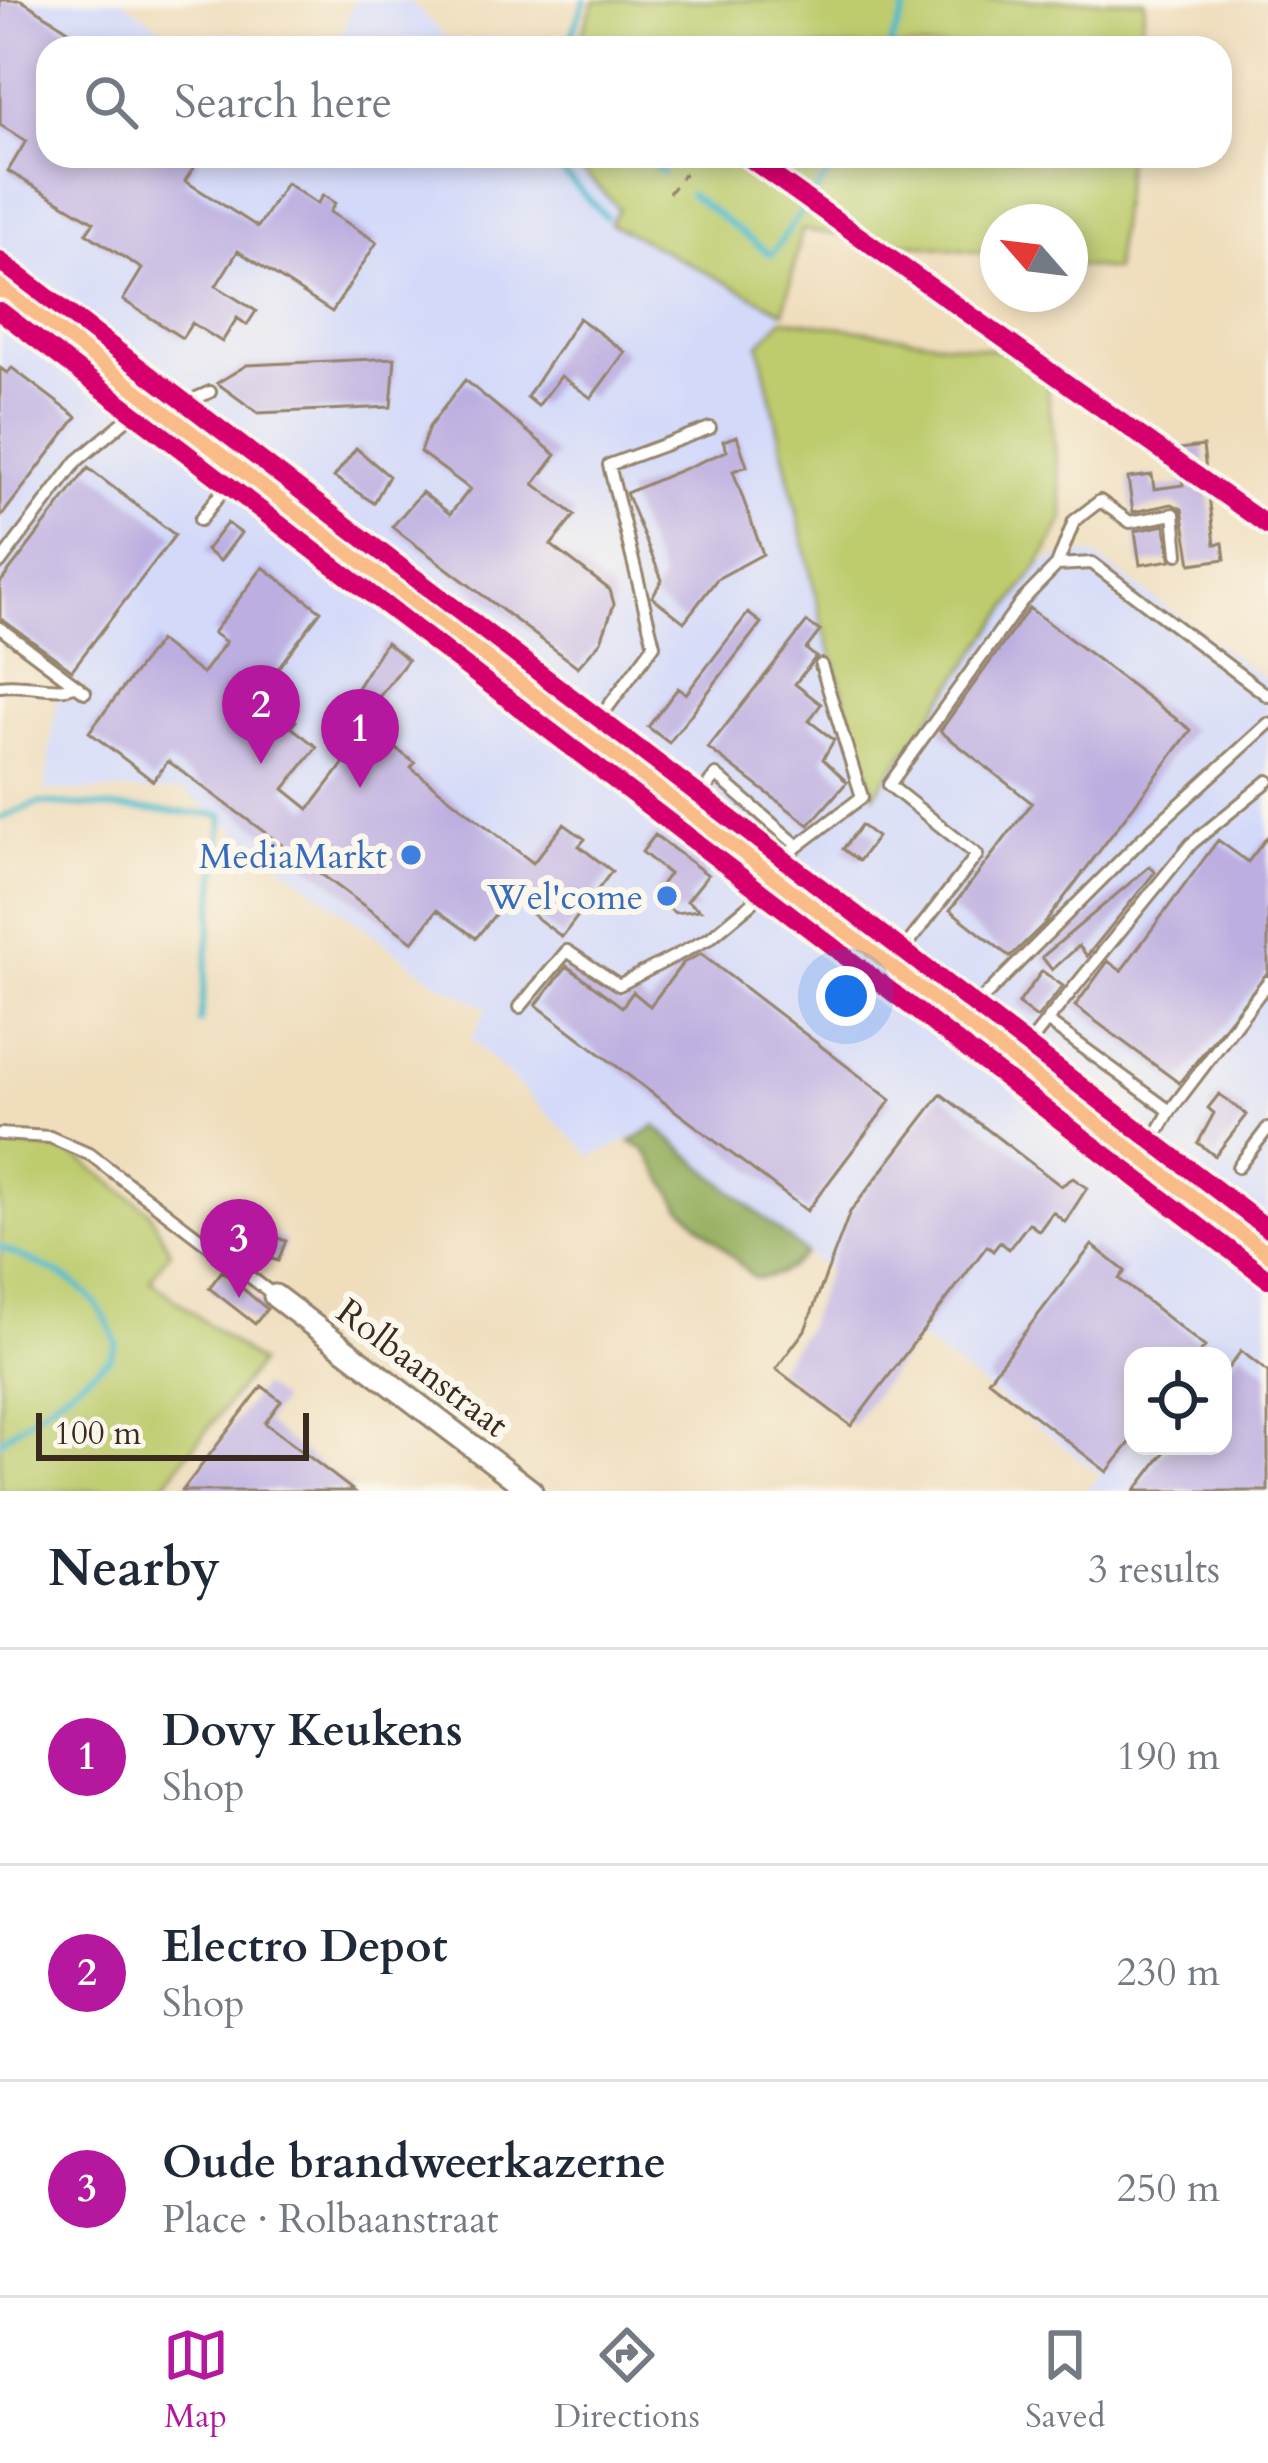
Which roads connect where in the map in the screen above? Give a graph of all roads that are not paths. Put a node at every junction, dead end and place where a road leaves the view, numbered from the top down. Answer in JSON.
{"nodes":[{"id":1,"x":0,"y":285,"type":"edge"},
{"id":2,"x":210,"y":392,"type":"dead end"},
{"id":3,"x":157,"y":406,"type":"junction"},
{"id":4,"x":710,"y":428,"type":"dead end"},
{"id":5,"x":239,"y":469,"type":"junction"},
{"id":6,"x":200,"y":520,"type":"dead end"},
{"id":7,"x":1178,"y":554,"type":"dead end"},
{"id":8,"x":0,"y":563,"type":"edge"},
{"id":9,"x":1057,"y":565,"type":"junction"},
{"id":10,"x":0,"y":628,"type":"edge"},
{"id":11,"x":821,"y":665,"type":"dead end"},
{"id":12,"x":0,"y":686,"type":"edge"},
{"id":13,"x":1268,"y":696,"type":"edge"},
{"id":14,"x":1268,"y":724,"type":"edge"},
{"id":15,"x":580,"y":728,"type":"junction"},
{"id":16,"x":1268,"y":781,"type":"edge"},
{"id":17,"x":688,"y":811,"type":"junction"},
{"id":18,"x":798,"y":846,"type":"junction"},
{"id":19,"x":772,"y":875,"type":"junction"},
{"id":20,"x":890,"y":966,"type":"junction"},
{"id":21,"x":1268,"y":982,"type":"edge"},
{"id":22,"x":520,"y":1007,"type":"dead end"},
{"id":23,"x":961,"y":1020,"type":"junction"},
{"id":24,"x":1047,"y":1021,"type":"junction"},
{"id":25,"x":1015,"y":1061,"type":"junction"},
{"id":26,"x":1170,"y":1111,"type":"junction"},
{"id":27,"x":1268,"y":1128,"type":"edge"},
{"id":28,"x":0,"y":1134,"type":"edge"},
{"id":29,"x":1142,"y":1159,"type":"junction"},
{"id":30,"x":1238,"y":1167,"type":"dead end"},
{"id":31,"x":1268,"y":1256,"type":"edge"},
{"id":32,"x":275,"y":1297,"type":"joint"},
{"id":33,"x":531,"y":1491,"type":"edge"}],
"edges":[{"from":1,"to":3,"type":"main road"},
{"from":2,"to":3,"type":"lane"},
{"from":3,"to":5,"type":"main road"},
{"from":3,"to":8,"type":"lane"},
{"from":4,"to":15,"type":"lane"},
{"from":5,"to":6,"type":"lane"},
{"from":5,"to":15,"type":"main road"},
{"from":7,"to":9,"type":"lane"},
{"from":9,"to":13,"type":"lane"},
{"from":9,"to":20,"type":"lane"},
{"from":10,"to":12,"type":"lane"},
{"from":11,"to":18,"type":"lane"},
{"from":14,"to":23,"type":"lane"},
{"from":15,"to":17,"type":"main road"},
{"from":16,"to":24,"type":"lane"},
{"from":17,"to":18,"type":"lane"},
{"from":17,"to":19,"type":"main road"},
{"from":18,"to":19,"type":"lane"},
{"from":19,"to":20,"type":"main road"},
{"from":19,"to":22,"type":"lane"},
{"from":20,"to":23,"type":"main road"},
{"from":21,"to":26,"type":"lane"},
{"from":23,"to":25,"type":"main road"},
{"from":24,"to":25,"type":"lane"},
{"from":24,"to":26,"type":"lane"},
{"from":25,"to":29,"type":"main road"},
{"from":26,"to":29,"type":"lane"},
{"from":27,"to":30,"type":"lane"},
{"from":28,"to":32,"type":"lane"},
{"from":29,"to":31,"type":"main road"},
{"from":32,"to":33,"type":"street","name":"Rolbaanstraat"}]}
